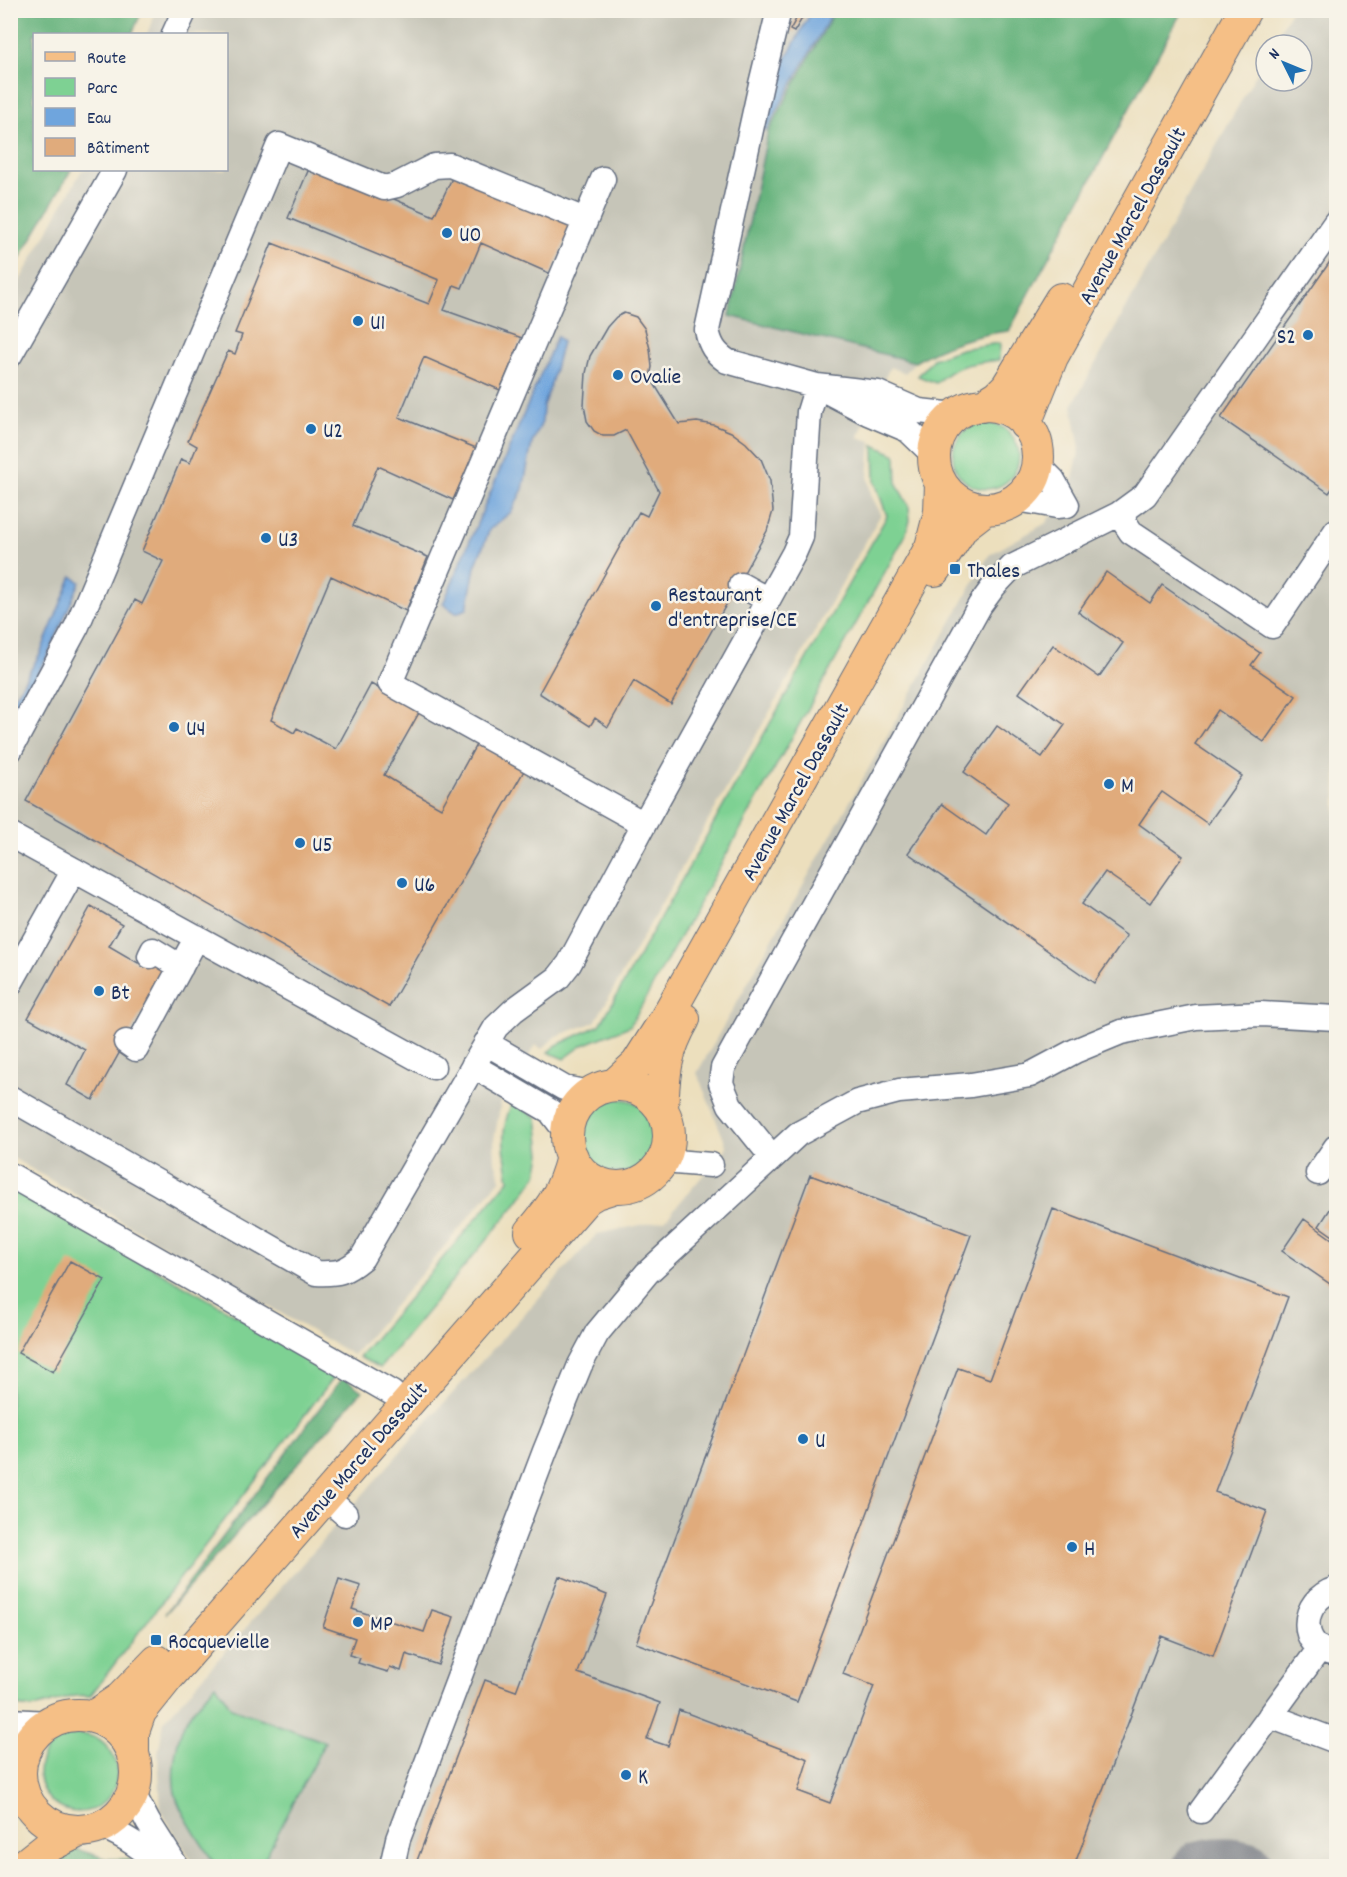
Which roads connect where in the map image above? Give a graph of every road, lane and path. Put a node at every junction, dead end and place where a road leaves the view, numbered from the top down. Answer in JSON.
{"nodes":[{"id":1,"x":184,"y":10,"type":"edge"},
{"id":2,"x":779,"y":10,"type":"edge"},
{"id":3,"x":1223,"y":10,"type":"edge"},
{"id":4,"x":1245,"y":10,"type":"edge"},
{"id":5,"x":174,"y":33,"type":"edge"},
{"id":6,"x":115,"y":171,"type":"edge"},
{"id":7,"x":603,"y":179,"type":"dead end"},
{"id":8,"x":585,"y":220,"type":"junction"},
{"id":9,"x":1336,"y":222,"type":"edge"},
{"id":10,"x":10,"y":356,"type":"edge"},
{"id":11,"x":817,"y":386,"type":"junction"},
{"id":12,"x":969,"y":410,"type":"junction"},
{"id":13,"x":1025,"y":424,"type":"junction"},
{"id":14,"x":1037,"y":464,"type":"junction"},
{"id":15,"x":937,"y":469,"type":"junction"},
{"id":16,"x":1017,"y":499,"type":"junction"},
{"id":17,"x":985,"y":509,"type":"junction"},
{"id":18,"x":1119,"y":514,"type":"junction"},
{"id":19,"x":1336,"y":531,"type":"edge"},
{"id":20,"x":741,"y":585,"type":"dead end"},
{"id":21,"x":768,"y":600,"type":"junction"},
{"id":22,"x":10,"y":750,"type":"edge"},
{"id":23,"x":644,"y":824,"type":"junction"},
{"id":24,"x":10,"y":835,"type":"edge"},
{"id":25,"x":74,"y":870,"type":"junction"},
{"id":26,"x":197,"y":937,"type":"junction"},
{"id":27,"x":150,"y":956,"type":"dead end"},
{"id":28,"x":181,"y":967,"type":"junction"},
{"id":29,"x":10,"y":984,"type":"edge"},
{"id":30,"x":1336,"y":1018,"type":"edge"},
{"id":31,"x":126,"y":1042,"type":"dead end"},
{"id":32,"x":486,"y":1043,"type":"junction"},
{"id":33,"x":433,"y":1066,"type":"dead end"},
{"id":34,"x":473,"y":1066,"type":"junction"},
{"id":35,"x":602,"y":1089,"type":"junction"},
{"id":36,"x":10,"y":1098,"type":"edge"},
{"id":37,"x":662,"y":1109,"type":"junction"},
{"id":38,"x":570,"y":1145,"type":"junction"},
{"id":39,"x":1336,"y":1147,"type":"edge"},
{"id":40,"x":772,"y":1157,"type":"junction"},
{"id":41,"x":663,"y":1161,"type":"junction"},
{"id":42,"x":711,"y":1165,"type":"dead end"},
{"id":43,"x":1318,"y":1173,"type":"dead end"},
{"id":44,"x":10,"y":1175,"type":"edge"},
{"id":45,"x":615,"y":1187,"type":"junction"},
{"id":46,"x":392,"y":1393,"type":"junction"},
{"id":47,"x":1336,"y":1589,"type":"edge"},
{"id":48,"x":1328,"y":1651,"type":"edge"},
{"id":49,"x":1270,"y":1716,"type":"junction"},
{"id":50,"x":93,"y":1717,"type":"junction"},
{"id":51,"x":10,"y":1721,"type":"edge"},
{"id":52,"x":49,"y":1723,"type":"junction"},
{"id":53,"x":10,"y":1730,"type":"edge"},
{"id":54,"x":1336,"y":1741,"type":"edge"},
{"id":55,"x":133,"y":1756,"type":"junction"},
{"id":56,"x":21,"y":1763,"type":"junction"},
{"id":57,"x":132,"y":1791,"type":"junction"},
{"id":58,"x":27,"y":1802,"type":"junction"},
{"id":59,"x":1201,"y":1811,"type":"dead end"},
{"id":60,"x":90,"y":1829,"type":"junction"},
{"id":61,"x":398,"y":1839,"type":"junction"},
{"id":62,"x":10,"y":1855,"type":"edge"},
{"id":63,"x":23,"y":1866,"type":"edge"},
{"id":64,"x":163,"y":1866,"type":"edge"},
{"id":65,"x":176,"y":1866,"type":"edge"},
{"id":66,"x":380,"y":1866,"type":"edge"},
{"id":67,"x":392,"y":1866,"type":"edge"}],
"edges":[{"from":1,"to":5,"type":"street"},
{"from":2,"to":11,"type":"street"},
{"from":3,"to":12,"type":"main road","name":"Avenue Marcel Dassault"},
{"from":4,"to":13,"type":"main road","name":"Avenue Marcel Dassault"},
{"from":6,"to":10,"type":"street"},
{"from":7,"to":8,"type":"street"},
{"from":8,"to":22,"type":"street"},
{"from":8,"to":23,"type":"street"},
{"from":9,"to":18,"type":"street"},
{"from":11,"to":12,"type":"street"},
{"from":11,"to":15,"type":"street"},
{"from":11,"to":21,"type":"street"},
{"from":12,"to":13,"type":"main road"},
{"from":12,"to":15,"type":"main road"},
{"from":13,"to":14,"type":"main road"},
{"from":14,"to":16,"type":"main road"},
{"from":14,"to":16,"type":"street"},
{"from":15,"to":17,"type":"main road"},
{"from":15,"to":35,"type":"main road","name":"Avenue Marcel Dassault"},
{"from":16,"to":17,"type":"main road"},
{"from":17,"to":37,"type":"main road","name":"Avenue Marcel Dassault"},
{"from":18,"to":19,"type":"street"},
{"from":18,"to":40,"type":"street"},
{"from":20,"to":21,"type":"street"},
{"from":21,"to":23,"type":"street"},
{"from":23,"to":32,"type":"street"},
{"from":24,"to":25,"type":"street"},
{"from":25,"to":26,"type":"street"},
{"from":25,"to":29,"type":"street"},
{"from":26,"to":28,"type":"street"},
{"from":26,"to":33,"type":"street"},
{"from":27,"to":28,"type":"street"},
{"from":28,"to":31,"type":"street"},
{"from":30,"to":40,"type":"street"},
{"from":32,"to":34,"type":"street"},
{"from":32,"to":35,"type":"street"},
{"from":34,"to":36,"type":"street"},
{"from":34,"to":38,"type":"street"},
{"from":35,"to":37,"type":"main road"},
{"from":35,"to":38,"type":"main road"},
{"from":37,"to":41,"type":"main road"},
{"from":38,"to":45,"type":"main road"},
{"from":38,"to":46,"type":"main road","name":"Avenue Marcel Dassault"},
{"from":39,"to":43,"type":"street"},
{"from":40,"to":61,"type":"street"},
{"from":41,"to":42,"type":"street"},
{"from":41,"to":45,"type":"main road"},
{"from":44,"to":46,"type":"street"},
{"from":45,"to":55,"type":"main road","name":"Avenue Marcel Dassault"},
{"from":46,"to":50,"type":"main road","name":"Avenue Marcel Dassault"},
{"from":47,"to":48,"type":"street"},
{"from":48,"to":49,"type":"street"},
{"from":49,"to":54,"type":"street"},
{"from":49,"to":59,"type":"street"},
{"from":50,"to":52,"type":"main road"},
{"from":50,"to":55,"type":"main road"},
{"from":51,"to":52,"type":"street"},
{"from":52,"to":56,"type":"main road"},
{"from":53,"to":56,"type":"street"},
{"from":55,"to":57,"type":"main road"},
{"from":56,"to":58,"type":"main road"},
{"from":57,"to":60,"type":"main road"},
{"from":57,"to":65,"type":"street"},
{"from":58,"to":60,"type":"main road"},
{"from":58,"to":62,"type":"main road"},
{"from":60,"to":63,"type":"main road"},
{"from":60,"to":64,"type":"street"},
{"from":61,"to":66,"type":"street"},
{"from":61,"to":67,"type":"street"}]}
